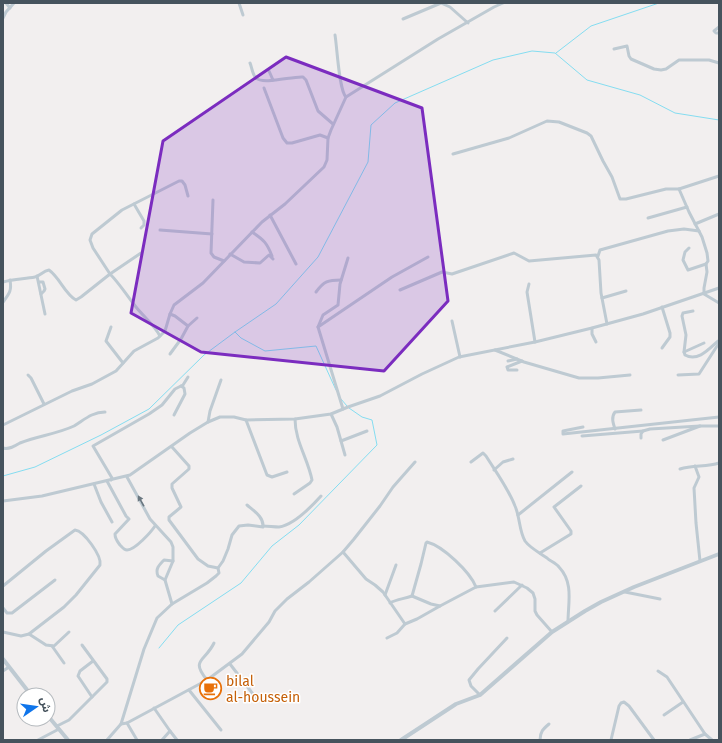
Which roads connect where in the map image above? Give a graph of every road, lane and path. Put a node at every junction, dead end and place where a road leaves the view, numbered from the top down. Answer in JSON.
{"nodes":[{"id":1,"x":6,"y":3,"type":"edge"},
{"id":2,"x":14,"y":3,"type":"edge"},
{"id":3,"x":239,"y":3,"type":"edge"},
{"id":4,"x":441,"y":3,"type":"edge"},
{"id":5,"x":503,"y":3,"type":"edge"},
{"id":6,"x":10,"y":8,"type":"junction"},
{"id":7,"x":244,"y":15,"type":"dead end"},
{"id":8,"x":3,"y":18,"type":"edge"},
{"id":9,"x":404,"y":19,"type":"dead end"},
{"id":10,"x":468,"y":23,"type":"junction"},
{"id":11,"x":719,"y":27,"type":"edge"},
{"id":12,"x":719,"y":33,"type":"edge"},
{"id":13,"x":335,"y":35,"type":"dead end"},
{"id":14,"x":614,"y":49,"type":"dead end"},
{"id":15,"x":250,"y":63,"type":"dead end"},
{"id":16,"x":719,"y":63,"type":"edge"},
{"id":17,"x":269,"y":71,"type":"dead end"},
{"id":18,"x":273,"y":80,"type":"junction"},
{"id":19,"x":264,"y":88,"type":"dead end"},
{"id":20,"x":346,"y":97,"type":"junction"},
{"id":21,"x":334,"y":124,"type":"junction"},
{"id":22,"x":328,"y":138,"type":"junction"},
{"id":23,"x":453,"y":154,"type":"dead end"},
{"id":24,"x":719,"y":176,"type":"edge"},
{"id":25,"x":679,"y":189,"type":"junction"},
{"id":26,"x":188,"y":196,"type":"dead end"},
{"id":27,"x":213,"y":200,"type":"dead end"},
{"id":28,"x":134,"y":204,"type":"junction"},
{"id":29,"x":687,"y":207,"type":"junction"},
{"id":30,"x":719,"y":214,"type":"edge"},
{"id":31,"x":270,"y":216,"type":"junction"},
{"id":32,"x":648,"y":218,"type":"dead end"},
{"id":33,"x":695,"y":224,"type":"junction"},
{"id":34,"x":141,"y":228,"type":"dead end"},
{"id":35,"x":160,"y":230,"type":"dead end"},
{"id":36,"x":699,"y":231,"type":"junction"},
{"id":37,"x":252,"y":232,"type":"junction"},
{"id":38,"x":212,"y":234,"type":"junction"},
{"id":39,"x":689,"y":248,"type":"dead end"},
{"id":40,"x":141,"y":253,"type":"dead end"},
{"id":41,"x":230,"y":254,"type":"junction"},
{"id":42,"x":598,"y":256,"type":"junction"},
{"id":43,"x":428,"y":257,"type":"dead end"},
{"id":44,"x":348,"y":258,"type":"dead end"},
{"id":45,"x":224,"y":261,"type":"junction"},
{"id":46,"x":296,"y":264,"type":"dead end"},
{"id":47,"x":706,"y":264,"type":"junction"},
{"id":48,"x":110,"y":274,"type":"junction"},
{"id":49,"x":37,"y":276,"type":"junction"},
{"id":50,"x":10,"y":280,"type":"junction"},
{"id":51,"x":341,"y":280,"type":"junction"},
{"id":52,"x":3,"y":282,"type":"edge"},
{"id":53,"x":529,"y":284,"type":"dead end"},
{"id":54,"x":719,"y":288,"type":"edge"},
{"id":55,"x":400,"y":290,"type":"dead end"},
{"id":56,"x":626,"y":291,"type":"dead end"},
{"id":57,"x":316,"y":292,"type":"dead end"},
{"id":58,"x":704,"y":294,"type":"junction"},
{"id":59,"x":602,"y":298,"type":"junction"},
{"id":60,"x":3,"y":302,"type":"edge"},
{"id":61,"x":719,"y":303,"type":"edge"},
{"id":62,"x":662,"y":307,"type":"junction"},
{"id":63,"x":693,"y":311,"type":"dead end"},
{"id":64,"x":45,"y":314,"type":"dead end"},
{"id":65,"x":170,"y":314,"type":"junction"},
{"id":66,"x":197,"y":318,"type":"dead end"},
{"id":67,"x":452,"y":321,"type":"dead end"},
{"id":68,"x":607,"y":324,"type":"junction"},
{"id":69,"x":188,"y":326,"type":"junction"},
{"id":70,"x":112,"y":327,"type":"dead end"},
{"id":71,"x":318,"y":327,"type":"junction"},
{"id":72,"x":592,"y":328,"type":"junction"},
{"id":73,"x":160,"y":336,"type":"junction"},
{"id":74,"x":535,"y":342,"type":"junction"},
{"id":75,"x":596,"y":342,"type":"dead end"},
{"id":76,"x":719,"y":342,"type":"edge"},
{"id":77,"x":704,"y":343,"type":"dead end"},
{"id":78,"x":662,"y":348,"type":"dead end"},
{"id":79,"x":493,"y":350,"type":"junction"},
{"id":80,"x":684,"y":352,"type":"junction"},
{"id":81,"x":170,"y":354,"type":"dead end"},
{"id":82,"x":460,"y":357,"type":"junction"},
{"id":83,"x":518,"y":359,"type":"junction"},
{"id":84,"x":508,"y":361,"type":"dead end"},
{"id":85,"x":522,"y":361,"type":"junction"},
{"id":86,"x":123,"y":363,"type":"junction"},
{"id":87,"x":517,"y":370,"type":"dead end"},
{"id":88,"x":28,"y":375,"type":"dead end"},
{"id":89,"x":630,"y":375,"type":"dead end"},
{"id":90,"x":678,"y":375,"type":"dead end"},
{"id":91,"x":188,"y":377,"type":"dead end"},
{"id":92,"x":221,"y":380,"type":"dead end"},
{"id":93,"x":181,"y":386,"type":"junction"},
{"id":94,"x":44,"y":404,"type":"junction"},
{"id":95,"x":344,"y":408,"type":"junction"},
{"id":96,"x":641,"y":410,"type":"dead end"},
{"id":97,"x":104,"y":412,"type":"dead end"},
{"id":98,"x":331,"y":414,"type":"junction"},
{"id":99,"x":174,"y":415,"type":"dead end"},
{"id":100,"x":719,"y":417,"type":"edge"},
{"id":101,"x":246,"y":420,"type":"junction"},
{"id":102,"x":295,"y":420,"type":"junction"},
{"id":103,"x":208,"y":422,"type":"junction"},
{"id":104,"x":3,"y":425,"type":"edge"},
{"id":105,"x":700,"y":426,"type":"junction"},
{"id":106,"x":719,"y":426,"type":"edge"},
{"id":107,"x":583,"y":427,"type":"dead end"},
{"id":108,"x":615,"y":429,"type":"junction"},
{"id":109,"x":367,"y":431,"type":"dead end"},
{"id":110,"x":643,"y":431,"type":"junction"},
{"id":111,"x":582,"y":436,"type":"dead end"},
{"id":112,"x":641,"y":438,"type":"dead end"},
{"id":113,"x":663,"y":440,"type":"dead end"},
{"id":114,"x":341,"y":441,"type":"junction"},
{"id":115,"x":172,"y":447,"type":"junction"},
{"id":116,"x":3,"y":448,"type":"edge"},
{"id":117,"x":345,"y":455,"type":"dead end"},
{"id":118,"x":513,"y":459,"type":"dead end"},
{"id":119,"x":415,"y":462,"type":"dead end"},
{"id":120,"x":471,"y":462,"type":"dead end"},
{"id":121,"x":719,"y":463,"type":"edge"},
{"id":122,"x":695,"y":466,"type":"junction"},
{"id":123,"x":680,"y":469,"type":"dead end"},
{"id":124,"x":494,"y":470,"type":"junction"},
{"id":125,"x":287,"y":472,"type":"dead end"},
{"id":126,"x":572,"y":472,"type":"dead end"},
{"id":127,"x":127,"y":477,"type":"junction"},
{"id":128,"x":109,"y":481,"type":"junction"},
{"id":129,"x":94,"y":484,"type":"junction"},
{"id":130,"x":581,"y":486,"type":"dead end"},
{"id":131,"x":294,"y":494,"type":"dead end"},
{"id":132,"x":321,"y":496,"type":"dead end"},
{"id":133,"x":3,"y":501,"type":"edge"},
{"id":134,"x":247,"y":505,"type":"dead end"},
{"id":135,"x":518,"y":514,"type":"junction"},
{"id":136,"x":112,"y":522,"type":"dead end"},
{"id":137,"x":155,"y":526,"type":"junction"},
{"id":138,"x":263,"y":526,"type":"junction"},
{"id":139,"x":343,"y":552,"type":"junction"},
{"id":140,"x":540,"y":553,"type":"junction"},
{"id":141,"x":719,"y":554,"type":"edge"},
{"id":142,"x":173,"y":561,"type":"junction"},
{"id":143,"x":700,"y":561,"type":"junction"},
{"id":144,"x":396,"y":566,"type":"dead end"},
{"id":145,"x":218,"y":568,"type":"junction"},
{"id":146,"x":55,"y":580,"type":"dead end"},
{"id":147,"x":165,"y":580,"type":"junction"},
{"id":148,"x":522,"y":585,"type":"junction"},
{"id":149,"x":3,"y":586,"type":"edge"},
{"id":150,"x":476,"y":587,"type":"junction"},
{"id":151,"x":624,"y":591,"type":"junction"},
{"id":152,"x":385,"y":595,"type":"junction"},
{"id":153,"x":412,"y":596,"type":"junction"},
{"id":154,"x":660,"y":599,"type":"dead end"},
{"id":155,"x":390,"y":603,"type":"junction"},
{"id":156,"x":172,"y":604,"type":"junction"},
{"id":157,"x":440,"y":606,"type":"junction"},
{"id":158,"x":3,"y":608,"type":"edge"},
{"id":159,"x":495,"y":610,"type":"dead end"},
{"id":160,"x":568,"y":622,"type":"junction"},
{"id":161,"x":405,"y":624,"type":"junction"},
{"id":162,"x":3,"y":632,"type":"edge"},
{"id":163,"x":69,"y":632,"type":"dead end"},
{"id":164,"x":552,"y":632,"type":"junction"},
{"id":165,"x":30,"y":634,"type":"junction"},
{"id":166,"x":387,"y":638,"type":"dead end"},
{"id":167,"x":507,"y":638,"type":"dead end"},
{"id":168,"x":214,"y":643,"type":"dead end"},
{"id":169,"x":82,"y":645,"type":"dead end"},
{"id":170,"x":52,"y":646,"type":"junction"},
{"id":171,"x":3,"y":659,"type":"edge"},
{"id":172,"x":93,"y":661,"type":"junction"},
{"id":173,"x":64,"y":663,"type":"dead end"},
{"id":174,"x":230,"y":664,"type":"junction"},
{"id":175,"x":9,"y":667,"type":"junction"},
{"id":176,"x":3,"y":671,"type":"edge"},
{"id":177,"x":658,"y":671,"type":"dead end"},
{"id":178,"x":207,"y":680,"type":"junction"},
{"id":179,"x":25,"y":687,"type":"edge"},
{"id":180,"x":189,"y":690,"type":"junction"},
{"id":181,"x":480,"y":695,"type":"junction"},
{"id":182,"x":92,"y":697,"type":"junction"},
{"id":183,"x":256,"y":698,"type":"dead end"},
{"id":184,"x":683,"y":702,"type":"junction"},
{"id":185,"x":154,"y":708,"type":"junction"},
{"id":186,"x":664,"y":715,"type":"dead end"},
{"id":187,"x":126,"y":723,"type":"junction"},
{"id":188,"x":121,"y":724,"type":"junction"},
{"id":189,"x":549,"y":724,"type":"dead end"},
{"id":190,"x":56,"y":726,"type":"edge"},
{"id":191,"x":58,"y":728,"type":"junction"},
{"id":192,"x":221,"y":730,"type":"dead end"},
{"id":193,"x":170,"y":731,"type":"junction"},
{"id":194,"x":705,"y":734,"type":"junction"},
{"id":195,"x":38,"y":740,"type":"edge"},
{"id":196,"x":68,"y":740,"type":"edge"},
{"id":197,"x":107,"y":740,"type":"edge"},
{"id":198,"x":138,"y":740,"type":"edge"},
{"id":199,"x":162,"y":740,"type":"edge"},
{"id":200,"x":177,"y":740,"type":"edge"},
{"id":201,"x":401,"y":740,"type":"edge"},
{"id":202,"x":540,"y":740,"type":"edge"},
{"id":203,"x":611,"y":740,"type":"edge"},
{"id":204,"x":654,"y":740,"type":"edge"},
{"id":205,"x":690,"y":740,"type":"edge"},
{"id":206,"x":712,"y":740,"type":"edge"}],
"edges":[{"from":1,"to":6,"type":"street"},
{"from":2,"to":6,"type":"street"},
{"from":3,"to":7,"type":"street"},
{"from":4,"to":9,"type":"street"},
{"from":4,"to":10,"type":"street"},
{"from":5,"to":10,"type":"street"},
{"from":6,"to":8,"type":"street"},
{"from":10,"to":20,"type":"street"},
{"from":11,"to":12,"type":"street"},
{"from":13,"to":20,"type":"street"},
{"from":14,"to":16,"type":"street"},
{"from":15,"to":18,"type":"street"},
{"from":17,"to":18,"type":"street"},
{"from":18,"to":21,"type":"street"},
{"from":19,"to":22,"type":"street"},
{"from":20,"to":21,"type":"street"},
{"from":21,"to":22,"type":"street"},
{"from":22,"to":31,"type":"street"},
{"from":23,"to":25,"type":"street"},
{"from":24,"to":25,"type":"street"},
{"from":25,"to":29,"type":"street"},
{"from":26,"to":28,"type":"street"},
{"from":27,"to":38,"type":"street"},
{"from":28,"to":34,"type":"street"},
{"from":28,"to":48,"type":"street"},
{"from":29,"to":32,"type":"street"},
{"from":29,"to":33,"type":"street"},
{"from":30,"to":33,"type":"street"},
{"from":31,"to":37,"type":"street"},
{"from":31,"to":46,"type":"street"},
{"from":33,"to":36,"type":"street"},
{"from":35,"to":38,"type":"street"},
{"from":36,"to":42,"type":"street"},
{"from":36,"to":47,"type":"street"},
{"from":37,"to":41,"type":"street"},
{"from":37,"to":41,"type":"street"},
{"from":38,"to":45,"type":"street"},
{"from":39,"to":47,"type":"street"},
{"from":40,"to":48,"type":"street"},
{"from":41,"to":45,"type":"street"},
{"from":42,"to":55,"type":"street"},
{"from":42,"to":59,"type":"street"},
{"from":43,"to":71,"type":"street"},
{"from":44,"to":51,"type":"street"},
{"from":45,"to":65,"type":"street"},
{"from":47,"to":58,"type":"street"},
{"from":48,"to":49,"type":"street"},
{"from":48,"to":73,"type":"street"},
{"from":49,"to":50,"type":"street"},
{"from":49,"to":64,"type":"street"},
{"from":50,"to":52,"type":"street"},
{"from":50,"to":60,"type":"street"},
{"from":51,"to":57,"type":"street"},
{"from":51,"to":71,"type":"street"},
{"from":53,"to":74,"type":"street"},
{"from":54,"to":58,"type":"street"},
{"from":56,"to":59,"type":"street"},
{"from":58,"to":61,"type":"street"},
{"from":58,"to":62,"type":"street"},
{"from":59,"to":68,"type":"street"},
{"from":62,"to":68,"type":"street"},
{"from":62,"to":78,"type":"street"},
{"from":63,"to":80,"type":"street"},
{"from":65,"to":69,"type":"street"},
{"from":65,"to":73,"type":"street"},
{"from":66,"to":69,"type":"street"},
{"from":67,"to":82,"type":"street"},
{"from":68,"to":72,"type":"street"},
{"from":69,"to":81,"type":"street"},
{"from":70,"to":86,"type":"street"},
{"from":71,"to":95,"type":"street"},
{"from":72,"to":74,"type":"street"},
{"from":72,"to":75,"type":"street"},
{"from":73,"to":86,"type":"street"},
{"from":74,"to":79,"type":"street"},
{"from":76,"to":80,"type":"street"},
{"from":76,"to":90,"type":"street"},
{"from":77,"to":80,"type":"street"},
{"from":79,"to":82,"type":"street"},
{"from":79,"to":83,"type":"street"},
{"from":82,"to":95,"type":"street"},
{"from":83,"to":84,"type":"street"},
{"from":83,"to":85,"type":"street"},
{"from":85,"to":87,"type":"street"},
{"from":85,"to":89,"type":"street"},
{"from":86,"to":94,"type":"street"},
{"from":88,"to":94,"type":"street"},
{"from":91,"to":93,"type":"street"},
{"from":92,"to":103,"type":"street"},
{"from":93,"to":99,"type":"street"},
{"from":93,"to":128,"type":"street"},
{"from":94,"to":104,"type":"street"},
{"from":95,"to":98,"type":"street"},
{"from":96,"to":108,"type":"street"},
{"from":97,"to":116,"type":"street"},
{"from":98,"to":102,"type":"street"},
{"from":98,"to":114,"type":"street"},
{"from":100,"to":108,"type":"street"},
{"from":101,"to":102,"type":"street"},
{"from":101,"to":103,"type":"street"},
{"from":101,"to":125,"type":"street"},
{"from":102,"to":131,"type":"street"},
{"from":103,"to":115,"type":"street"},
{"from":105,"to":106,"type":"street"},
{"from":105,"to":110,"type":"street"},
{"from":105,"to":113,"type":"street"},
{"from":107,"to":108,"type":"street"},
{"from":109,"to":114,"type":"street"},
{"from":110,"to":111,"type":"street"},
{"from":110,"to":112,"type":"street"},
{"from":114,"to":117,"type":"street"},
{"from":115,"to":127,"type":"street"},
{"from":115,"to":145,"type":"street"},
{"from":118,"to":124,"type":"street"},
{"from":119,"to":139,"type":"street"},
{"from":120,"to":124,"type":"street"},
{"from":121,"to":122,"type":"street"},
{"from":122,"to":123,"type":"street"},
{"from":122,"to":143,"type":"street"},
{"from":124,"to":135,"type":"street"},
{"from":126,"to":135,"type":"street"},
{"from":127,"to":128,"type":"street"},
{"from":137,"to":127,"type":"street","one_way":true},
{"from":128,"to":129,"type":"street"},
{"from":128,"to":137,"type":"street"},
{"from":129,"to":133,"type":"street"},
{"from":129,"to":136,"type":"street"},
{"from":130,"to":140,"type":"street"},
{"from":132,"to":138,"type":"street"},
{"from":134,"to":138,"type":"street"},
{"from":135,"to":140,"type":"street"},
{"from":137,"to":142,"type":"street"},
{"from":138,"to":145,"type":"street"},
{"from":139,"to":152,"type":"street"},
{"from":139,"to":174,"type":"street"},
{"from":140,"to":160,"type":"street"},
{"from":141,"to":143,"type":"street"},
{"from":142,"to":147,"type":"street"},
{"from":142,"to":147,"type":"street"},
{"from":143,"to":151,"type":"street"},
{"from":144,"to":152,"type":"street"},
{"from":145,"to":156,"type":"street"},
{"from":146,"to":158,"type":"street"},
{"from":147,"to":156,"type":"street"},
{"from":148,"to":150,"type":"street"},
{"from":148,"to":159,"type":"street"},
{"from":148,"to":164,"type":"street"},
{"from":149,"to":165,"type":"street"},
{"from":150,"to":153,"type":"street"},
{"from":150,"to":157,"type":"street"},
{"from":151,"to":154,"type":"street"},
{"from":151,"to":160,"type":"street"},
{"from":152,"to":155,"type":"street"},
{"from":153,"to":155,"type":"street"},
{"from":153,"to":157,"type":"street"},
{"from":155,"to":161,"type":"street"},
{"from":156,"to":188,"type":"street"},
{"from":157,"to":161,"type":"street"},
{"from":160,"to":164,"type":"street"},
{"from":161,"to":166,"type":"street"},
{"from":162,"to":165,"type":"street"},
{"from":163,"to":170,"type":"street"},
{"from":164,"to":181,"type":"street"},
{"from":165,"to":170,"type":"street"},
{"from":167,"to":181,"type":"street"},
{"from":168,"to":178,"type":"street"},
{"from":169,"to":172,"type":"street"},
{"from":170,"to":173,"type":"street"},
{"from":171,"to":175,"type":"street"},
{"from":172,"to":182,"type":"street"},
{"from":172,"to":182,"type":"street"},
{"from":174,"to":178,"type":"street"},
{"from":174,"to":183,"type":"street"},
{"from":175,"to":176,"type":"street"},
{"from":175,"to":179,"type":"street"},
{"from":177,"to":184,"type":"street"},
{"from":178,"to":180,"type":"street"},
{"from":180,"to":185,"type":"street"},
{"from":180,"to":192,"type":"street"},
{"from":181,"to":201,"type":"street"},
{"from":182,"to":191,"type":"street"},
{"from":184,"to":186,"type":"street"},
{"from":184,"to":194,"type":"street"},
{"from":185,"to":187,"type":"street"},
{"from":185,"to":193,"type":"street"},
{"from":187,"to":188,"type":"street"},
{"from":187,"to":198,"type":"street"},
{"from":188,"to":197,"type":"street"},
{"from":189,"to":202,"type":"street"},
{"from":190,"to":191,"type":"street"},
{"from":191,"to":195,"type":"street"},
{"from":191,"to":196,"type":"street"},
{"from":193,"to":199,"type":"street"},
{"from":193,"to":200,"type":"street"},
{"from":194,"to":205,"type":"street"},
{"from":194,"to":206,"type":"street"},
{"from":203,"to":204,"type":"street"}]}
